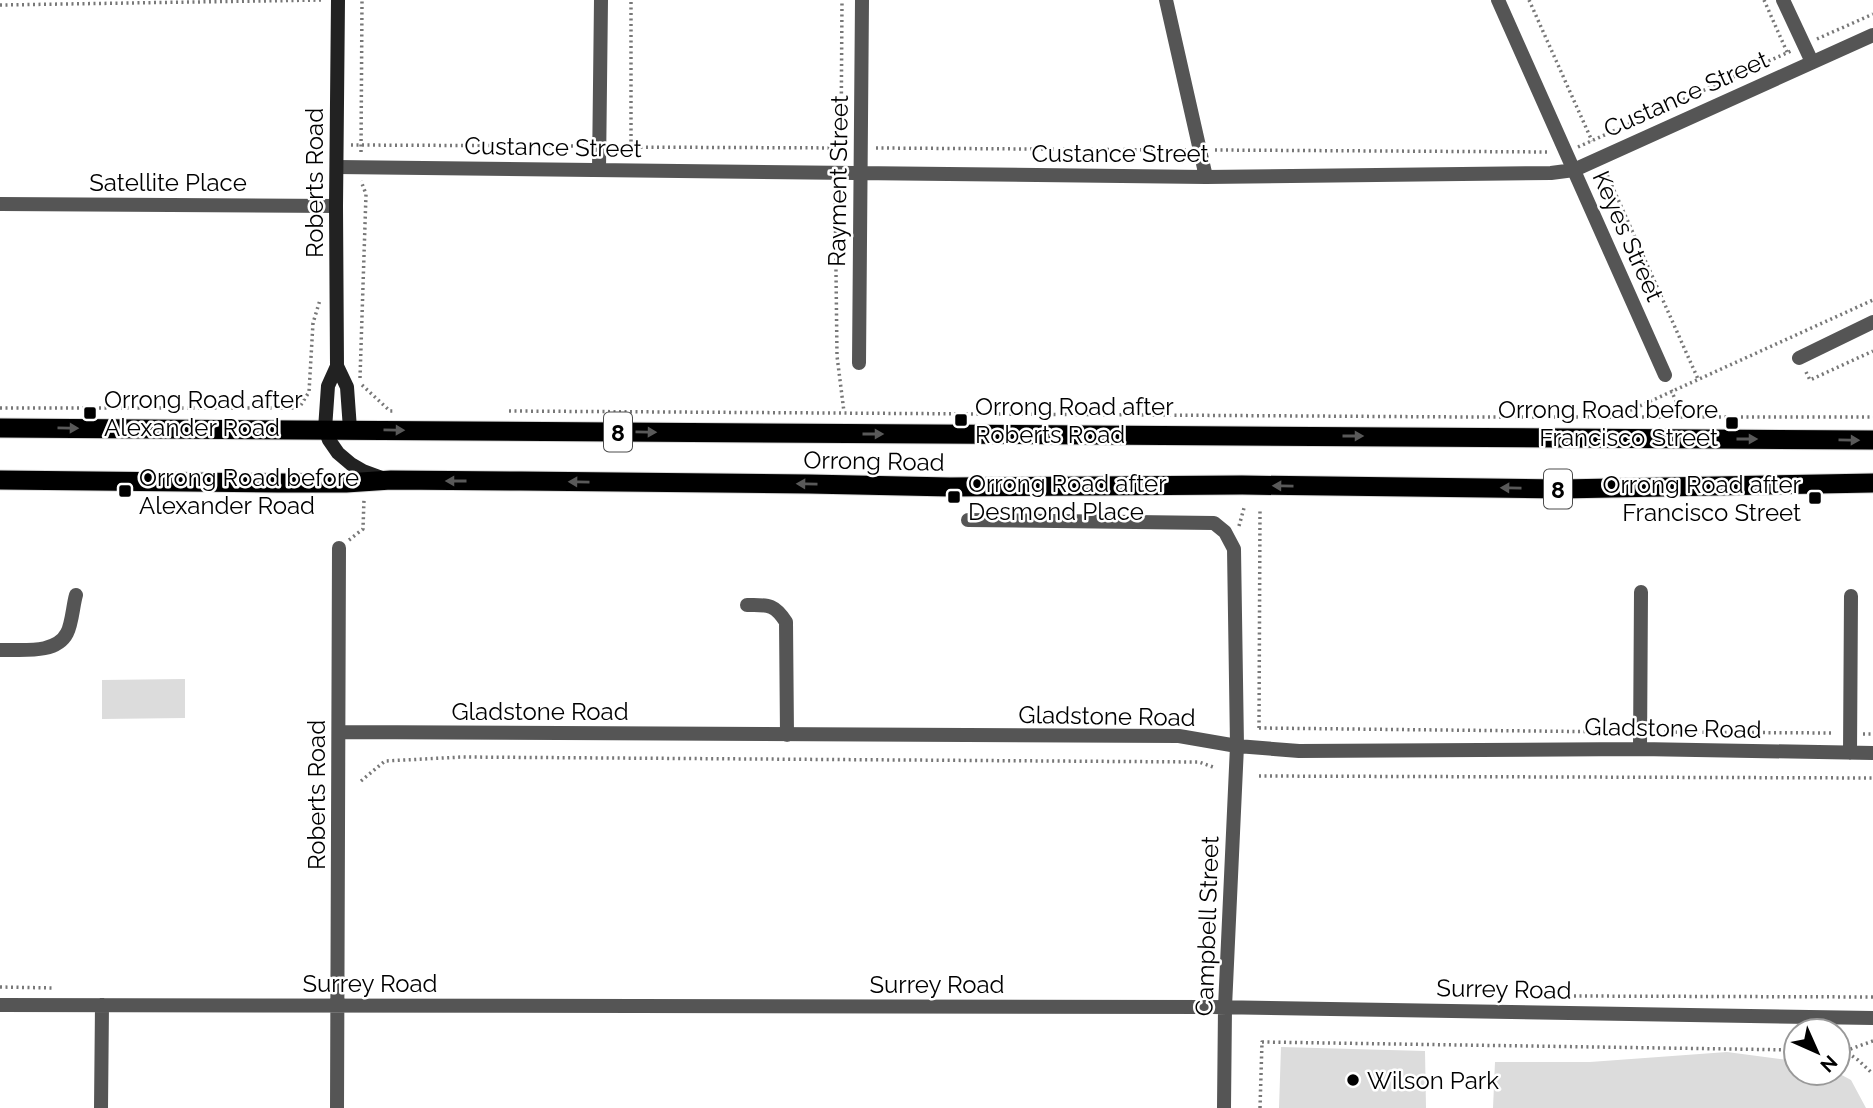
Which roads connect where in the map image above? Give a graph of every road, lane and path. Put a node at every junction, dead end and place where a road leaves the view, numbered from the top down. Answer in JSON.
{"nodes":[{"id":1,"x":321,"y":0,"type":"edge"},
{"id":2,"x":338,"y":0,"type":"edge"},
{"id":3,"x":362,"y":0,"type":"edge"},
{"id":4,"x":601,"y":0,"type":"edge"},
{"id":5,"x":631,"y":0,"type":"edge"},
{"id":6,"x":842,"y":0,"type":"edge"},
{"id":7,"x":862,"y":0,"type":"edge"},
{"id":8,"x":1166,"y":0,"type":"edge"},
{"id":9,"x":1498,"y":0,"type":"edge"},
{"id":10,"x":1529,"y":0,"type":"edge"},
{"id":11,"x":1764,"y":0,"type":"edge"},
{"id":12,"x":1783,"y":0,"type":"edge"},
{"id":13,"x":0,"y":5,"type":"edge"},
{"id":14,"x":1873,"y":14,"type":"edge"},
{"id":15,"x":1873,"y":35,"type":"edge"},
{"id":16,"x":1804,"y":45,"type":"junction"},
{"id":17,"x":1788,"y":53,"type":"junction"},
{"id":18,"x":1812,"y":62,"type":"junction"},
{"id":19,"x":1592,"y":141,"type":"junction"},
{"id":20,"x":337,"y":145,"type":"junction"},
{"id":21,"x":361,"y":145,"type":"junction"},
{"id":22,"x":599,"y":146,"type":"junction"},
{"id":23,"x":631,"y":147,"type":"junction"},
{"id":24,"x":841,"y":148,"type":"junction"},
{"id":25,"x":861,"y":148,"type":"junction"},
{"id":26,"x":1200,"y":150,"type":"junction"},
{"id":27,"x":1566,"y":153,"type":"junction"},
{"id":28,"x":1600,"y":159,"type":"junction"},
{"id":29,"x":337,"y":167,"type":"junction"},
{"id":30,"x":361,"y":167,"type":"junction"},
{"id":31,"x":599,"y":170,"type":"junction"},
{"id":32,"x":1574,"y":170,"type":"junction"},
{"id":33,"x":835,"y":173,"type":"junction"},
{"id":34,"x":860,"y":174,"type":"junction"},
{"id":35,"x":1206,"y":177,"type":"junction"},
{"id":36,"x":0,"y":204,"type":"edge"},
{"id":37,"x":336,"y":206,"type":"junction"},
{"id":38,"x":320,"y":296,"type":"dead end"},
{"id":39,"x":1873,"y":300,"type":"edge"},
{"id":40,"x":1873,"y":322,"type":"edge"},
{"id":41,"x":1873,"y":351,"type":"edge"},
{"id":42,"x":1799,"y":358,"type":"dead end"},
{"id":43,"x":859,"y":363,"type":"dead end"},
{"id":44,"x":337,"y":366,"type":"junction"},
{"id":45,"x":1665,"y":375,"type":"joint"},
{"id":46,"x":1699,"y":379,"type":"junction"},
{"id":47,"x":1810,"y":380,"type":"dead end"},
{"id":48,"x":1672,"y":391,"type":"junction"},
{"id":49,"x":0,"y":408,"type":"edge"},
{"id":50,"x":404,"y":411,"type":"dead end"},
{"id":51,"x":500,"y":411,"type":"dead end"},
{"id":52,"x":844,"y":412,"type":"junction"},
{"id":53,"x":1616,"y":417,"type":"junction"},
{"id":54,"x":1684,"y":417,"type":"junction"},
{"id":55,"x":1873,"y":417,"type":"edge"},
{"id":56,"x":0,"y":428,"type":"edge"},
{"id":57,"x":325,"y":429,"type":"junction"},
{"id":58,"x":350,"y":429,"type":"junction"},
{"id":59,"x":1873,"y":440,"type":"edge"},
{"id":60,"x":0,"y":480,"type":"edge"},
{"id":61,"x":391,"y":480,"type":"junction"},
{"id":62,"x":1873,"y":483,"type":"edge"},
{"id":63,"x":364,"y":495,"type":"dead end"},
{"id":64,"x":1260,"y":509,"type":"dead end"},
{"id":65,"x":968,"y":520,"type":"dead end"},
{"id":66,"x":339,"y":548,"type":"joint"},
{"id":67,"x":1641,"y":592,"type":"dead end"},
{"id":68,"x":76,"y":595,"type":"dead end"},
{"id":69,"x":1851,"y":596,"type":"dead end"},
{"id":70,"x":747,"y":605,"type":"dead end"},
{"id":71,"x":0,"y":650,"type":"edge"},
{"id":72,"x":1259,"y":728,"type":"junction"},
{"id":73,"x":339,"y":732,"type":"junction"},
{"id":74,"x":1640,"y":732,"type":"junction"},
{"id":75,"x":1850,"y":734,"type":"junction"},
{"id":76,"x":1873,"y":734,"type":"edge"},
{"id":77,"x":787,"y":735,"type":"junction"},
{"id":78,"x":1237,"y":746,"type":"junction"},
{"id":79,"x":1259,"y":748,"type":"junction"},
{"id":80,"x":1640,"y":750,"type":"junction"},
{"id":81,"x":1850,"y":753,"type":"junction"},
{"id":82,"x":1873,"y":753,"type":"edge"},
{"id":83,"x":1213,"y":767,"type":"dead end"},
{"id":84,"x":1259,"y":776,"type":"dead end"},
{"id":85,"x":1873,"y":778,"type":"edge"},
{"id":86,"x":361,"y":781,"type":"dead end"},
{"id":87,"x":0,"y":1005,"type":"edge"},
{"id":88,"x":102,"y":1005,"type":"junction"},
{"id":89,"x":338,"y":1005,"type":"junction"},
{"id":90,"x":1225,"y":1007,"type":"junction"},
{"id":91,"x":1873,"y":1018,"type":"edge"},
{"id":92,"x":1873,"y":1041,"type":"edge"},
{"id":93,"x":1852,"y":1048,"type":"edge"},
{"id":94,"x":1782,"y":1050,"type":"edge"},
{"id":95,"x":1852,"y":1057,"type":"edge"},
{"id":96,"x":1873,"y":1074,"type":"edge"},
{"id":97,"x":102,"y":1108,"type":"edge"},
{"id":98,"x":337,"y":1108,"type":"edge"},
{"id":99,"x":1224,"y":1108,"type":"edge"},
{"id":100,"x":1261,"y":1108,"type":"edge"}],
"edges":[{"from":1,"to":2,"type":"path"},
{"from":1,"to":13,"type":"path"},
{"from":2,"to":20,"type":"main road","name":"Roberts Road"},
{"from":3,"to":21,"type":"path"},
{"from":4,"to":22,"type":"street"},
{"from":5,"to":23,"type":"path"},
{"from":6,"to":24,"type":"path"},
{"from":7,"to":25,"type":"street","name":"Rayment Street"},
{"from":8,"to":26,"type":"street"},
{"from":9,"to":27,"type":"street","name":"Keyes Street"},
{"from":10,"to":19,"type":"path"},
{"from":11,"to":17,"type":"path"},
{"from":12,"to":16,"type":"street"},
{"from":14,"to":16,"type":"path"},
{"from":15,"to":18,"type":"street","name":"Custance Street"},
{"from":16,"to":17,"type":"path"},
{"from":16,"to":18,"type":"street"},
{"from":17,"to":19,"type":"path"},
{"from":18,"to":28,"type":"street","name":"Custance Street"},
{"from":19,"to":27,"type":"path"},
{"from":19,"to":28,"type":"path"},
{"from":20,"to":21,"type":"path"},
{"from":20,"to":29,"type":"main road","name":"Roberts Road"},
{"from":21,"to":22,"type":"path"},
{"from":21,"to":30,"type":"path"},
{"from":22,"to":23,"type":"path"},
{"from":22,"to":31,"type":"street"},
{"from":23,"to":24,"type":"path"},
{"from":24,"to":25,"type":"path"},
{"from":24,"to":33,"type":"path"},
{"from":25,"to":26,"type":"path"},
{"from":25,"to":34,"type":"street","name":"Rayment Street"},
{"from":26,"to":27,"type":"path"},
{"from":26,"to":35,"type":"street"},
{"from":27,"to":32,"type":"street","name":"Keyes Street"},
{"from":28,"to":32,"type":"street","name":"Custance Street"},
{"from":28,"to":46,"type":"path"},
{"from":29,"to":30,"type":"street","name":"Custance Street"},
{"from":29,"to":37,"type":"main road","name":"Roberts Road"},
{"from":30,"to":31,"type":"street","name":"Custance Street"},
{"from":30,"to":50,"type":"path"},
{"from":31,"to":33,"type":"street","name":"Custance Street"},
{"from":32,"to":35,"type":"street","name":"Custance Street"},
{"from":32,"to":45,"type":"street","name":"Keyes Street"},
{"from":33,"to":34,"type":"street","name":"Custance Street"},
{"from":33,"to":52,"type":"path"},
{"from":34,"to":35,"type":"street","name":"Custance Street"},
{"from":34,"to":43,"type":"street","name":"Rayment Street"},
{"from":36,"to":37,"type":"street","name":"Satellite Place"},
{"from":37,"to":44,"type":"main road","name":"Roberts Road"},
{"from":38,"to":49,"type":"path"},
{"from":39,"to":46,"type":"path"},
{"from":40,"to":42,"type":"street"},
{"from":41,"to":47,"type":"path"},
{"from":44,"to":57,"type":"main road","name":"Roberts Road"},
{"from":44,"to":58,"type":"main road","name":"Roberts Road"},
{"from":45,"to":48,"type":"path"},
{"from":46,"to":48,"type":"path"},
{"from":48,"to":53,"type":"path"},
{"from":48,"to":54,"type":"path"},
{"from":51,"to":52,"type":"path"},
{"from":52,"to":53,"type":"path"},
{"from":53,"to":54,"type":"path"},
{"from":54,"to":55,"type":"path"},
{"from":56,"to":57,"type":"highway","name":"Orrong Road","number":"8","one_way":true},
{"from":57,"to":58,"type":"highway","name":"Orrong Road","number":"8"},
{"from":57,"to":61,"type":"main road"},
{"from":58,"to":59,"type":"highway","name":"Orrong Road","number":"8","one_way":true},
{"from":60,"to":61,"type":"highway","name":"Orrong Road","number":"8"},
{"from":62,"to":61,"type":"highway","name":"Orrong Road","number":"8","one_way":true},
{"from":63,"to":66,"type":"path"},
{"from":64,"to":72,"type":"path"},
{"from":65,"to":78,"type":"street","name":"Campbell Street"},
{"from":66,"to":73,"type":"street","name":"Roberts Road"},
{"from":67,"to":74,"type":"street"},
{"from":68,"to":71,"type":"street"},
{"from":69,"to":75,"type":"street"},
{"from":70,"to":77,"type":"street"},
{"from":72,"to":74,"type":"path"},
{"from":72,"to":79,"type":"path"},
{"from":73,"to":77,"type":"street","name":"Gladstone Road"},
{"from":73,"to":89,"type":"street","name":"Roberts Road"},
{"from":74,"to":75,"type":"path"},
{"from":74,"to":80,"type":"street"},
{"from":75,"to":76,"type":"path"},
{"from":75,"to":81,"type":"street"},
{"from":77,"to":78,"type":"street","name":"Gladstone Road"},
{"from":78,"to":79,"type":"street","name":"Gladstone Road"},
{"from":78,"to":90,"type":"street","name":"Campbell Street"},
{"from":79,"to":80,"type":"street","name":"Gladstone Road"},
{"from":80,"to":81,"type":"street","name":"Gladstone Road"},
{"from":81,"to":82,"type":"street","name":"Gladstone Road"},
{"from":83,"to":86,"type":"path"},
{"from":84,"to":85,"type":"path"},
{"from":87,"to":88,"type":"street","name":"Surrey Road"},
{"from":88,"to":89,"type":"street","name":"Surrey Road"},
{"from":88,"to":97,"type":"street"},
{"from":89,"to":90,"type":"street","name":"Surrey Road"},
{"from":89,"to":98,"type":"street","name":"Roberts Road"},
{"from":90,"to":91,"type":"street","name":"Surrey Road"},
{"from":90,"to":99,"type":"street","name":"Campbell Street"},
{"from":92,"to":93,"type":"path"},
{"from":94,"to":100,"type":"path"},
{"from":95,"to":96,"type":"path"}]}
